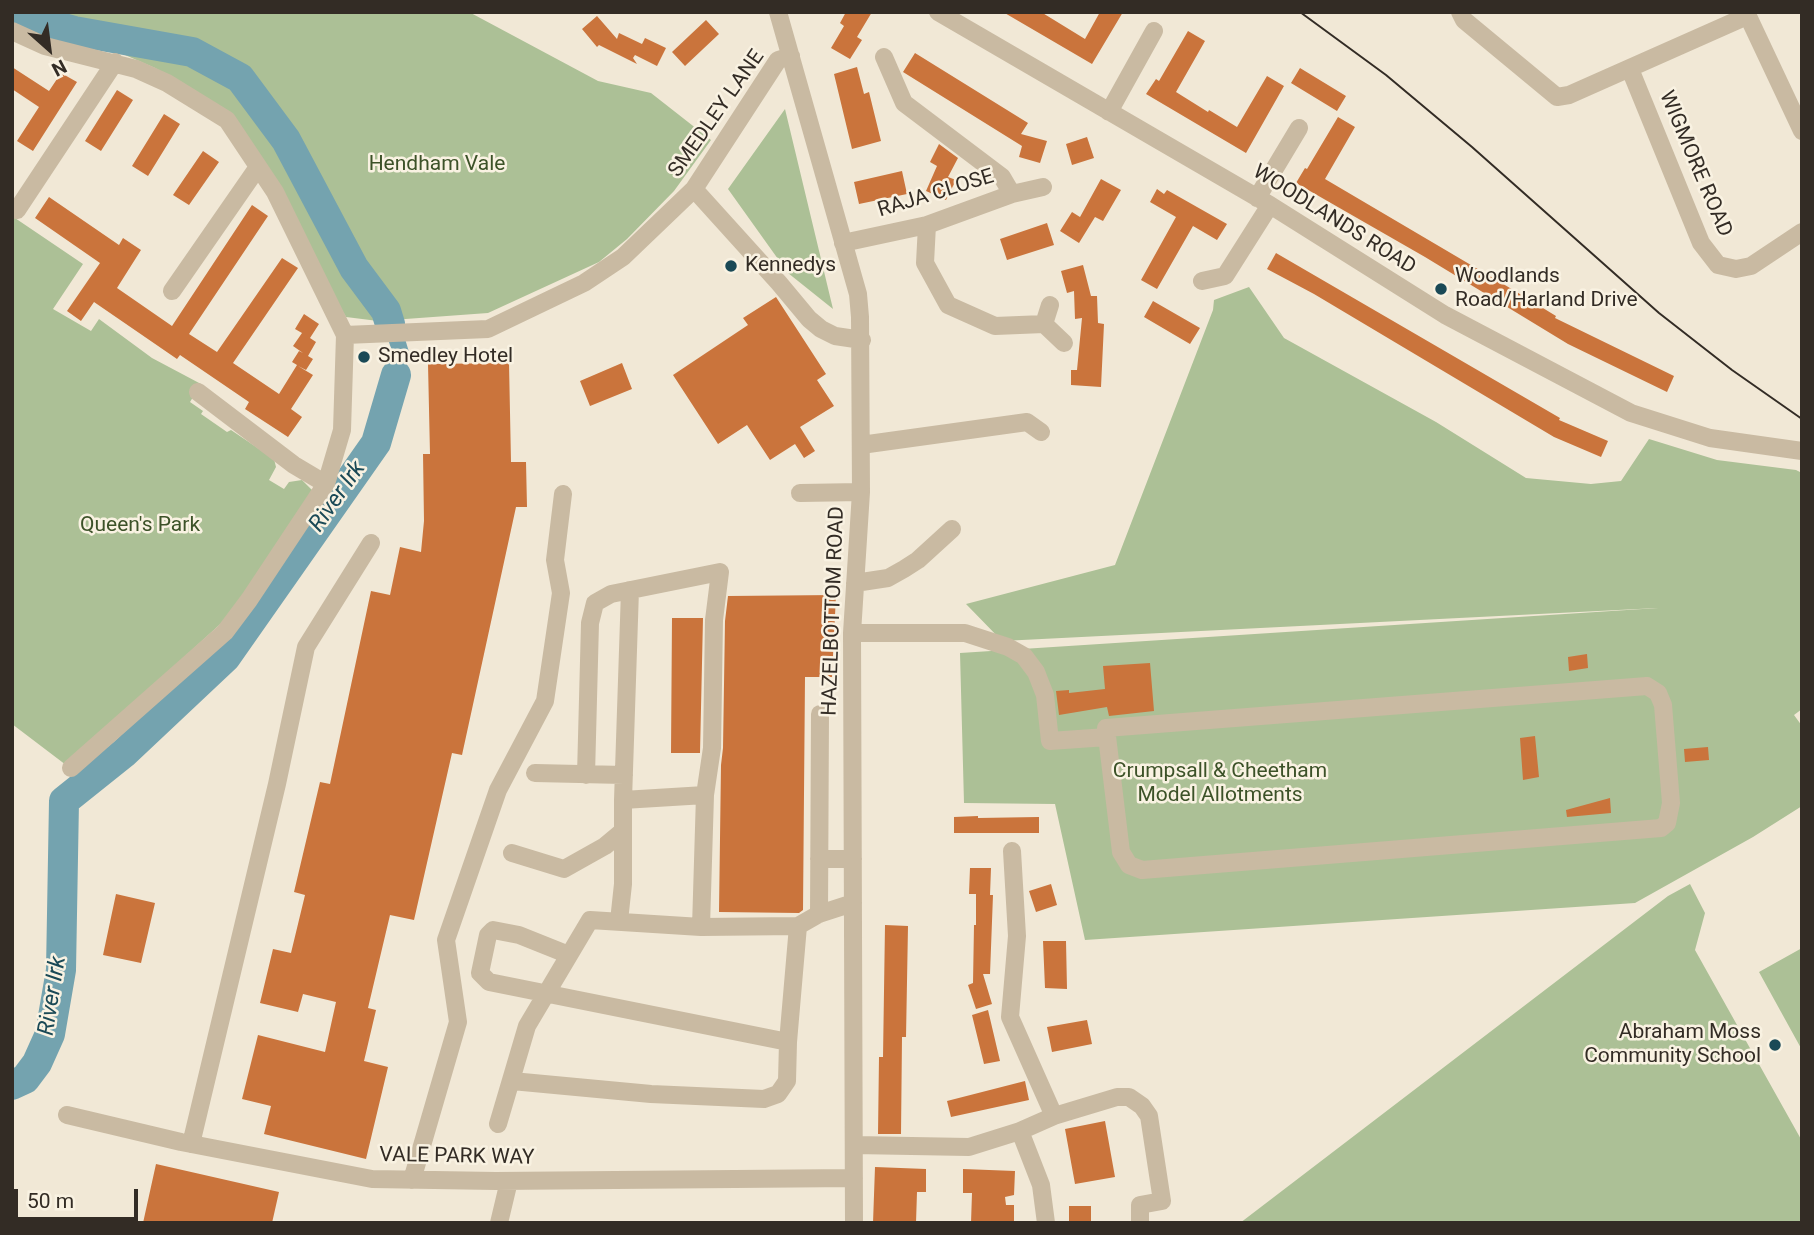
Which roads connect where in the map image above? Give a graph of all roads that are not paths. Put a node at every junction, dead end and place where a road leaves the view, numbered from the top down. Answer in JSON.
{"nodes":[{"id":1,"x":778,"y":12,"type":"edge"},
{"id":2,"x":938,"y":12,"type":"edge"},
{"id":3,"x":1460,"y":12,"type":"edge"},
{"id":4,"x":1747,"y":14,"type":"edge"},
{"id":5,"x":957,"y":17,"type":"edge"},
{"id":6,"x":12,"y":31,"type":"edge"},
{"id":7,"x":1154,"y":31,"type":"dead end"},
{"id":8,"x":791,"y":56,"type":"junction"},
{"id":9,"x":884,"y":57,"type":"dead end"},
{"id":10,"x":115,"y":62,"type":"junction"},
{"id":11,"x":1630,"y":69,"type":"junction"},
{"id":12,"x":1109,"y":112,"type":"junction"},
{"id":13,"x":1299,"y":128,"type":"dead end"},
{"id":14,"x":1802,"y":131,"type":"edge"},
{"id":15,"x":258,"y":167,"type":"junction"},
{"id":16,"x":1043,"y":187,"type":"dead end"},
{"id":17,"x":694,"y":189,"type":"junction"},
{"id":18,"x":1012,"y":194,"type":"junction"},
{"id":19,"x":1264,"y":202,"type":"junction"},
{"id":20,"x":17,"y":210,"type":"dead end"},
{"id":21,"x":927,"y":225,"type":"junction"},
{"id":22,"x":1802,"y":232,"type":"edge"},
{"id":23,"x":843,"y":243,"type":"junction"},
{"id":24,"x":1202,"y":281,"type":"dead end"},
{"id":25,"x":172,"y":291,"type":"dead end"},
{"id":26,"x":1049,"y":305,"type":"dead end"},
{"id":27,"x":1044,"y":324,"type":"junction"},
{"id":28,"x":345,"y":335,"type":"junction"},
{"id":29,"x":862,"y":340,"type":"junction"},
{"id":30,"x":1064,"y":343,"type":"dead end"},
{"id":31,"x":198,"y":392,"type":"dead end"},
{"id":32,"x":1041,"y":432,"type":"dead end"},
{"id":33,"x":861,"y":445,"type":"junction"},
{"id":34,"x":1802,"y":451,"type":"edge"},
{"id":35,"x":326,"y":484,"type":"junction"},
{"id":36,"x":861,"y":492,"type":"junction"},
{"id":37,"x":800,"y":493,"type":"dead end"},
{"id":38,"x":563,"y":494,"type":"dead end"},
{"id":39,"x":951,"y":529,"type":"dead end"},
{"id":40,"x":372,"y":542,"type":"dead end"},
{"id":41,"x":855,"y":583,"type":"junction"},
{"id":42,"x":630,"y":590,"type":"junction"},
{"id":43,"x":852,"y":633,"type":"junction"},
{"id":44,"x":820,"y":714,"type":"dead end"},
{"id":45,"x":1107,"y":737,"type":"junction"},
{"id":46,"x":71,"y":768,"type":"dead end"},
{"id":47,"x":535,"y":774,"type":"dead end"},
{"id":48,"x":586,"y":775,"type":"junction"},
{"id":49,"x":624,"y":775,"type":"junction"},
{"id":50,"x":705,"y":795,"type":"junction"},
{"id":51,"x":622,"y":800,"type":"junction"},
{"id":52,"x":622,"y":831,"type":"junction"},
{"id":53,"x":1012,"y":851,"type":"dead end"},
{"id":54,"x":512,"y":853,"type":"dead end"},
{"id":55,"x":819,"y":859,"type":"junction"},
{"id":56,"x":853,"y":859,"type":"junction"},
{"id":57,"x":853,"y":903,"type":"junction"},
{"id":58,"x":819,"y":914,"type":"junction"},
{"id":59,"x":619,"y":921,"type":"junction"},
{"id":60,"x":798,"y":926,"type":"junction"},
{"id":61,"x":701,"y":927,"type":"junction"},
{"id":62,"x":569,"y":955,"type":"junction"},
{"id":63,"x":547,"y":995,"type":"junction"},
{"id":64,"x":788,"y":1042,"type":"junction"},
{"id":65,"x":512,"y":1081,"type":"junction"},
{"id":66,"x":66,"y":1115,"type":"dead end"},
{"id":67,"x":1054,"y":1116,"type":"junction"},
{"id":68,"x":498,"y":1124,"type":"dead end"},
{"id":69,"x":1020,"y":1131,"type":"junction"},
{"id":70,"x":191,"y":1144,"type":"junction"},
{"id":71,"x":854,"y":1145,"type":"junction"},
{"id":72,"x":854,"y":1178,"type":"junction"},
{"id":73,"x":412,"y":1180,"type":"junction"},
{"id":74,"x":509,"y":1181,"type":"junction"},
{"id":75,"x":499,"y":1223,"type":"edge"},
{"id":76,"x":854,"y":1223,"type":"edge"},
{"id":77,"x":1046,"y":1223,"type":"edge"},
{"id":78,"x":1140,"y":1223,"type":"edge"}],
"edges":[{"from":1,"to":8,"type":"street","name":"HAZELBOTTOM ROAD"},
{"from":2,"to":5,"type":"street","name":"WOODLANDS ROAD"},
{"from":3,"to":11,"type":"street"},
{"from":4,"to":11,"type":"street"},
{"from":4,"to":14,"type":"street"},
{"from":5,"to":12,"type":"street","name":"WOODLANDS ROAD"},
{"from":6,"to":10,"type":"street"},
{"from":7,"to":12,"type":"street"},
{"from":8,"to":17,"type":"street","name":"SMEDLEY LANE"},
{"from":8,"to":23,"type":"street","name":"HAZELBOTTOM ROAD"},
{"from":9,"to":18,"type":"street"},
{"from":10,"to":15,"type":"street"},
{"from":10,"to":20,"type":"street"},
{"from":11,"to":22,"type":"street","name":"WIGMORE ROAD"},
{"from":12,"to":19,"type":"street","name":"WOODLANDS ROAD"},
{"from":13,"to":19,"type":"street"},
{"from":15,"to":25,"type":"street"},
{"from":15,"to":28,"type":"street"},
{"from":16,"to":18,"type":"street","name":"RAJA CLOSE"},
{"from":17,"to":28,"type":"street","name":"SMEDLEY LANE"},
{"from":17,"to":29,"type":"street"},
{"from":18,"to":21,"type":"street","name":"RAJA CLOSE"},
{"from":19,"to":24,"type":"street"},
{"from":19,"to":34,"type":"street","name":"WOODLANDS ROAD"},
{"from":21,"to":23,"type":"street","name":"RAJA CLOSE"},
{"from":21,"to":27,"type":"street"},
{"from":23,"to":29,"type":"street","name":"HAZELBOTTOM ROAD"},
{"from":26,"to":27,"type":"street"},
{"from":27,"to":30,"type":"street"},
{"from":28,"to":35,"type":"street"},
{"from":29,"to":33,"type":"street","name":"HAZELBOTTOM ROAD"},
{"from":31,"to":35,"type":"street"},
{"from":32,"to":33,"type":"street"},
{"from":33,"to":36,"type":"street","name":"HAZELBOTTOM ROAD"},
{"from":35,"to":46,"type":"street"},
{"from":36,"to":37,"type":"street"},
{"from":36,"to":41,"type":"street","name":"HAZELBOTTOM ROAD"},
{"from":38,"to":73,"type":"street"},
{"from":39,"to":41,"type":"street"},
{"from":40,"to":70,"type":"street"},
{"from":41,"to":43,"type":"street","name":"HAZELBOTTOM ROAD"},
{"from":42,"to":48,"type":"street"},
{"from":42,"to":49,"type":"street"},
{"from":42,"to":50,"type":"street"},
{"from":43,"to":45,"type":"street"},
{"from":43,"to":56,"type":"street","name":"HAZELBOTTOM ROAD"},
{"from":44,"to":55,"type":"street"},
{"from":45,"to":45,"type":"street"},
{"from":47,"to":48,"type":"street"},
{"from":48,"to":49,"type":"street"},
{"from":49,"to":51,"type":"street"},
{"from":50,"to":51,"type":"street"},
{"from":50,"to":61,"type":"street"},
{"from":51,"to":52,"type":"street"},
{"from":52,"to":54,"type":"street"},
{"from":52,"to":59,"type":"street"},
{"from":53,"to":67,"type":"street"},
{"from":55,"to":56,"type":"street"},
{"from":55,"to":58,"type":"street"},
{"from":56,"to":57,"type":"street","name":"HAZELBOTTOM ROAD"},
{"from":57,"to":58,"type":"street"},
{"from":57,"to":71,"type":"street","name":"HAZELBOTTOM ROAD"},
{"from":58,"to":60,"type":"street"},
{"from":59,"to":61,"type":"street"},
{"from":59,"to":62,"type":"street"},
{"from":60,"to":61,"type":"street"},
{"from":60,"to":64,"type":"street"},
{"from":62,"to":63,"type":"street"},
{"from":62,"to":63,"type":"street"},
{"from":63,"to":64,"type":"street"},
{"from":63,"to":65,"type":"street"},
{"from":64,"to":65,"type":"street"},
{"from":65,"to":68,"type":"street"},
{"from":66,"to":70,"type":"street","name":"VALE PARK WAY"},
{"from":67,"to":69,"type":"street"},
{"from":67,"to":78,"type":"street"},
{"from":69,"to":71,"type":"street"},
{"from":69,"to":77,"type":"street"},
{"from":70,"to":73,"type":"street","name":"VALE PARK WAY"},
{"from":71,"to":72,"type":"street","name":"HAZELBOTTOM ROAD"},
{"from":72,"to":74,"type":"street","name":"VALE PARK WAY"},
{"from":72,"to":76,"type":"street","name":"HAZELBOTTOM ROAD"},
{"from":73,"to":74,"type":"street","name":"VALE PARK WAY"},
{"from":74,"to":75,"type":"street"}]}
